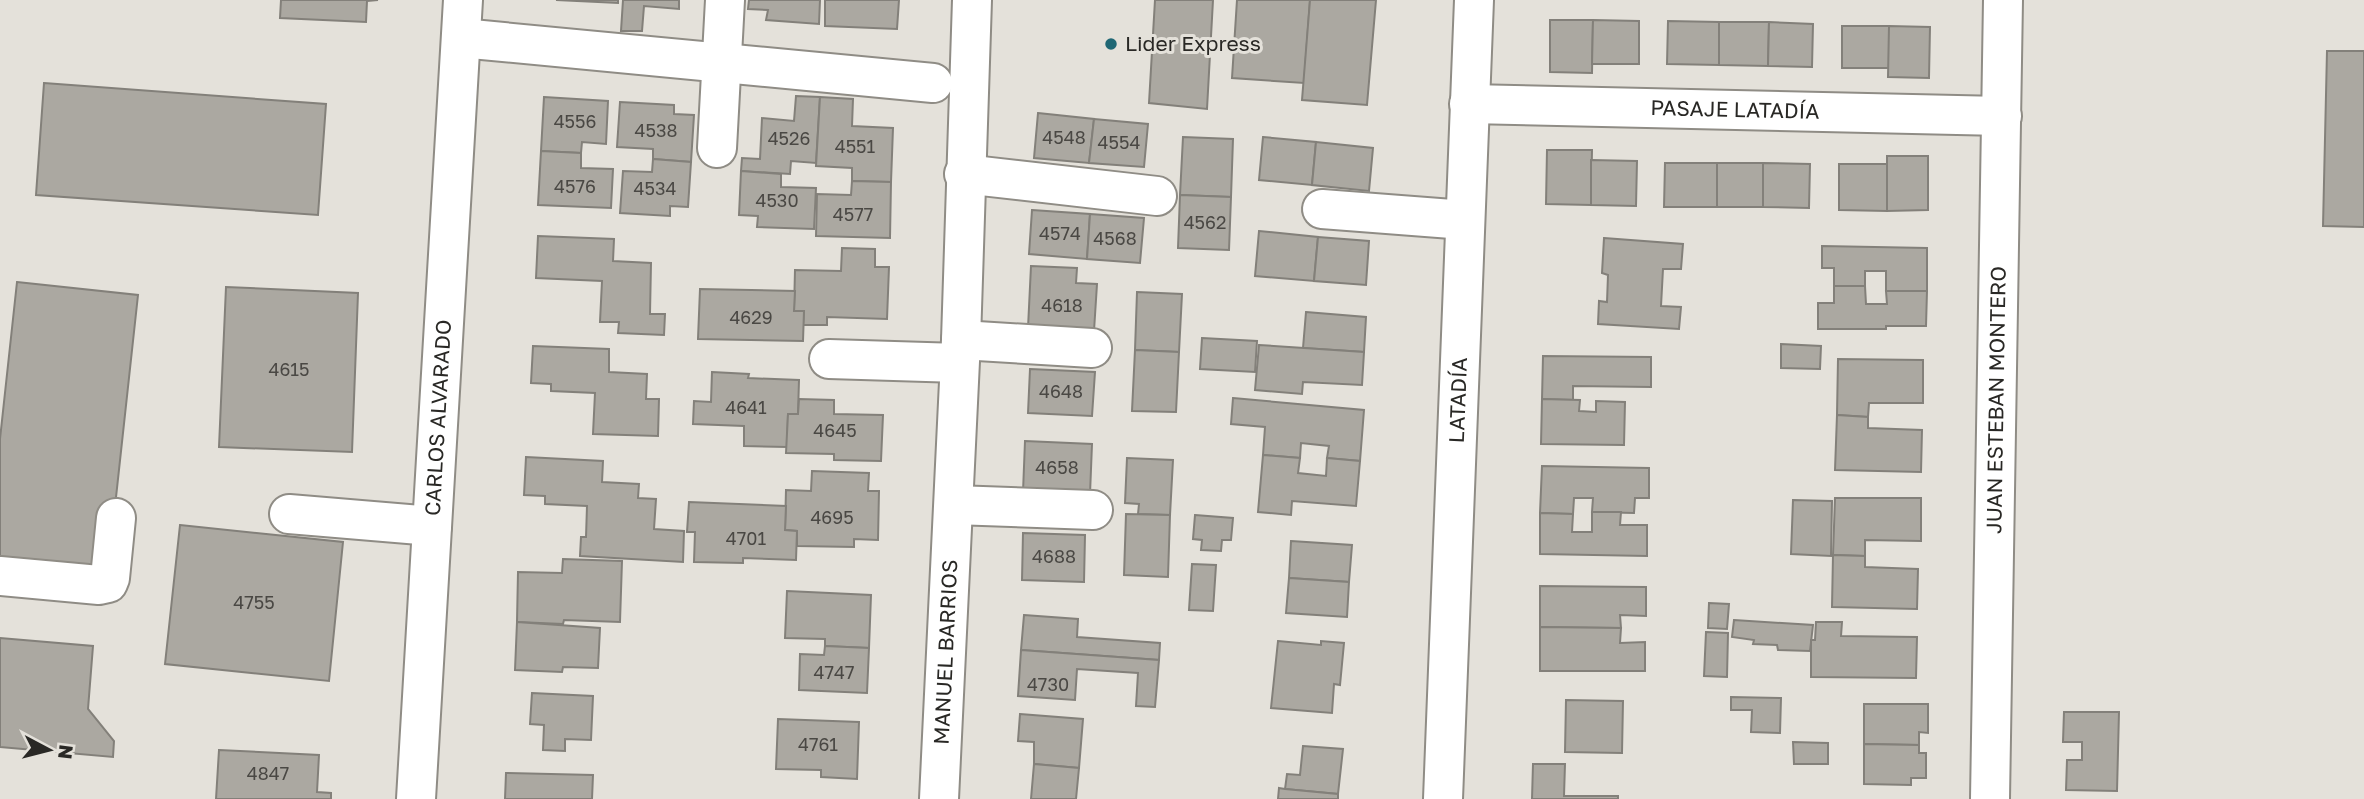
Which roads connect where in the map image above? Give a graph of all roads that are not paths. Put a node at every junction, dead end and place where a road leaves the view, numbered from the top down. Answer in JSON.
{"nodes":[{"id":1,"x":463,"y":0,"type":"edge"},
{"id":2,"x":725,"y":0,"type":"edge"},
{"id":3,"x":972,"y":0,"type":"edge"},
{"id":4,"x":1474,"y":0,"type":"edge"},
{"id":5,"x":2004,"y":0,"type":"edge"},
{"id":6,"x":461,"y":38,"type":"junction"},
{"id":7,"x":722,"y":64,"type":"junction"},
{"id":8,"x":933,"y":83,"type":"dead end"},
{"id":9,"x":1469,"y":104,"type":"junction"},
{"id":10,"x":2002,"y":116,"type":"junction"},
{"id":11,"x":717,"y":148,"type":"dead end"},
{"id":12,"x":964,"y":174,"type":"junction"},
{"id":13,"x":1157,"y":196,"type":"dead end"},
{"id":14,"x":1322,"y":209,"type":"dead end"},
{"id":15,"x":1465,"y":220,"type":"junction"},
{"id":16,"x":1093,"y":348,"type":"dead end"},
{"id":17,"x":960,"y":352,"type":"junction"},
{"id":18,"x":829,"y":359,"type":"dead end"},
{"id":19,"x":954,"y":505,"type":"junction"},
{"id":20,"x":1093,"y":510,"type":"dead end"},
{"id":21,"x":289,"y":514,"type":"dead end"},
{"id":22,"x":116,"y":518,"type":"dead end"},
{"id":23,"x":432,"y":526,"type":"junction"},
{"id":24,"x":0,"y":576,"type":"edge"},
{"id":25,"x":416,"y":799,"type":"edge"},
{"id":26,"x":939,"y":799,"type":"edge"},
{"id":27,"x":1443,"y":799,"type":"edge"},
{"id":28,"x":1990,"y":799,"type":"edge"}],
"edges":[{"from":1,"to":6,"type":"street","name":"CARLOS ALVARADO"},
{"from":2,"to":7,"type":"street"},
{"from":3,"to":12,"type":"street","name":"MANUEL BARRIOS"},
{"from":4,"to":9,"type":"street","name":"LATADÍA"},
{"from":5,"to":10,"type":"street","name":"JUAN ESTEBAN MONTERO"},
{"from":6,"to":7,"type":"street"},
{"from":6,"to":23,"type":"street","name":"CARLOS ALVARADO"},
{"from":7,"to":8,"type":"street"},
{"from":7,"to":11,"type":"street"},
{"from":9,"to":10,"type":"street","name":"PASAJE LATADÍA"},
{"from":9,"to":15,"type":"street","name":"LATADÍA"},
{"from":10,"to":28,"type":"street","name":"JUAN ESTEBAN MONTERO"},
{"from":12,"to":13,"type":"street"},
{"from":12,"to":17,"type":"street","name":"MANUEL BARRIOS"},
{"from":14,"to":15,"type":"street"},
{"from":15,"to":27,"type":"street","name":"LATADÍA"},
{"from":16,"to":17,"type":"street"},
{"from":17,"to":18,"type":"street"},
{"from":17,"to":19,"type":"street","name":"MANUEL BARRIOS"},
{"from":19,"to":20,"type":"street"},
{"from":19,"to":26,"type":"street","name":"MANUEL BARRIOS"},
{"from":21,"to":23,"type":"street"},
{"from":22,"to":24,"type":"street"},
{"from":23,"to":25,"type":"street","name":"CARLOS ALVARADO"}]}
